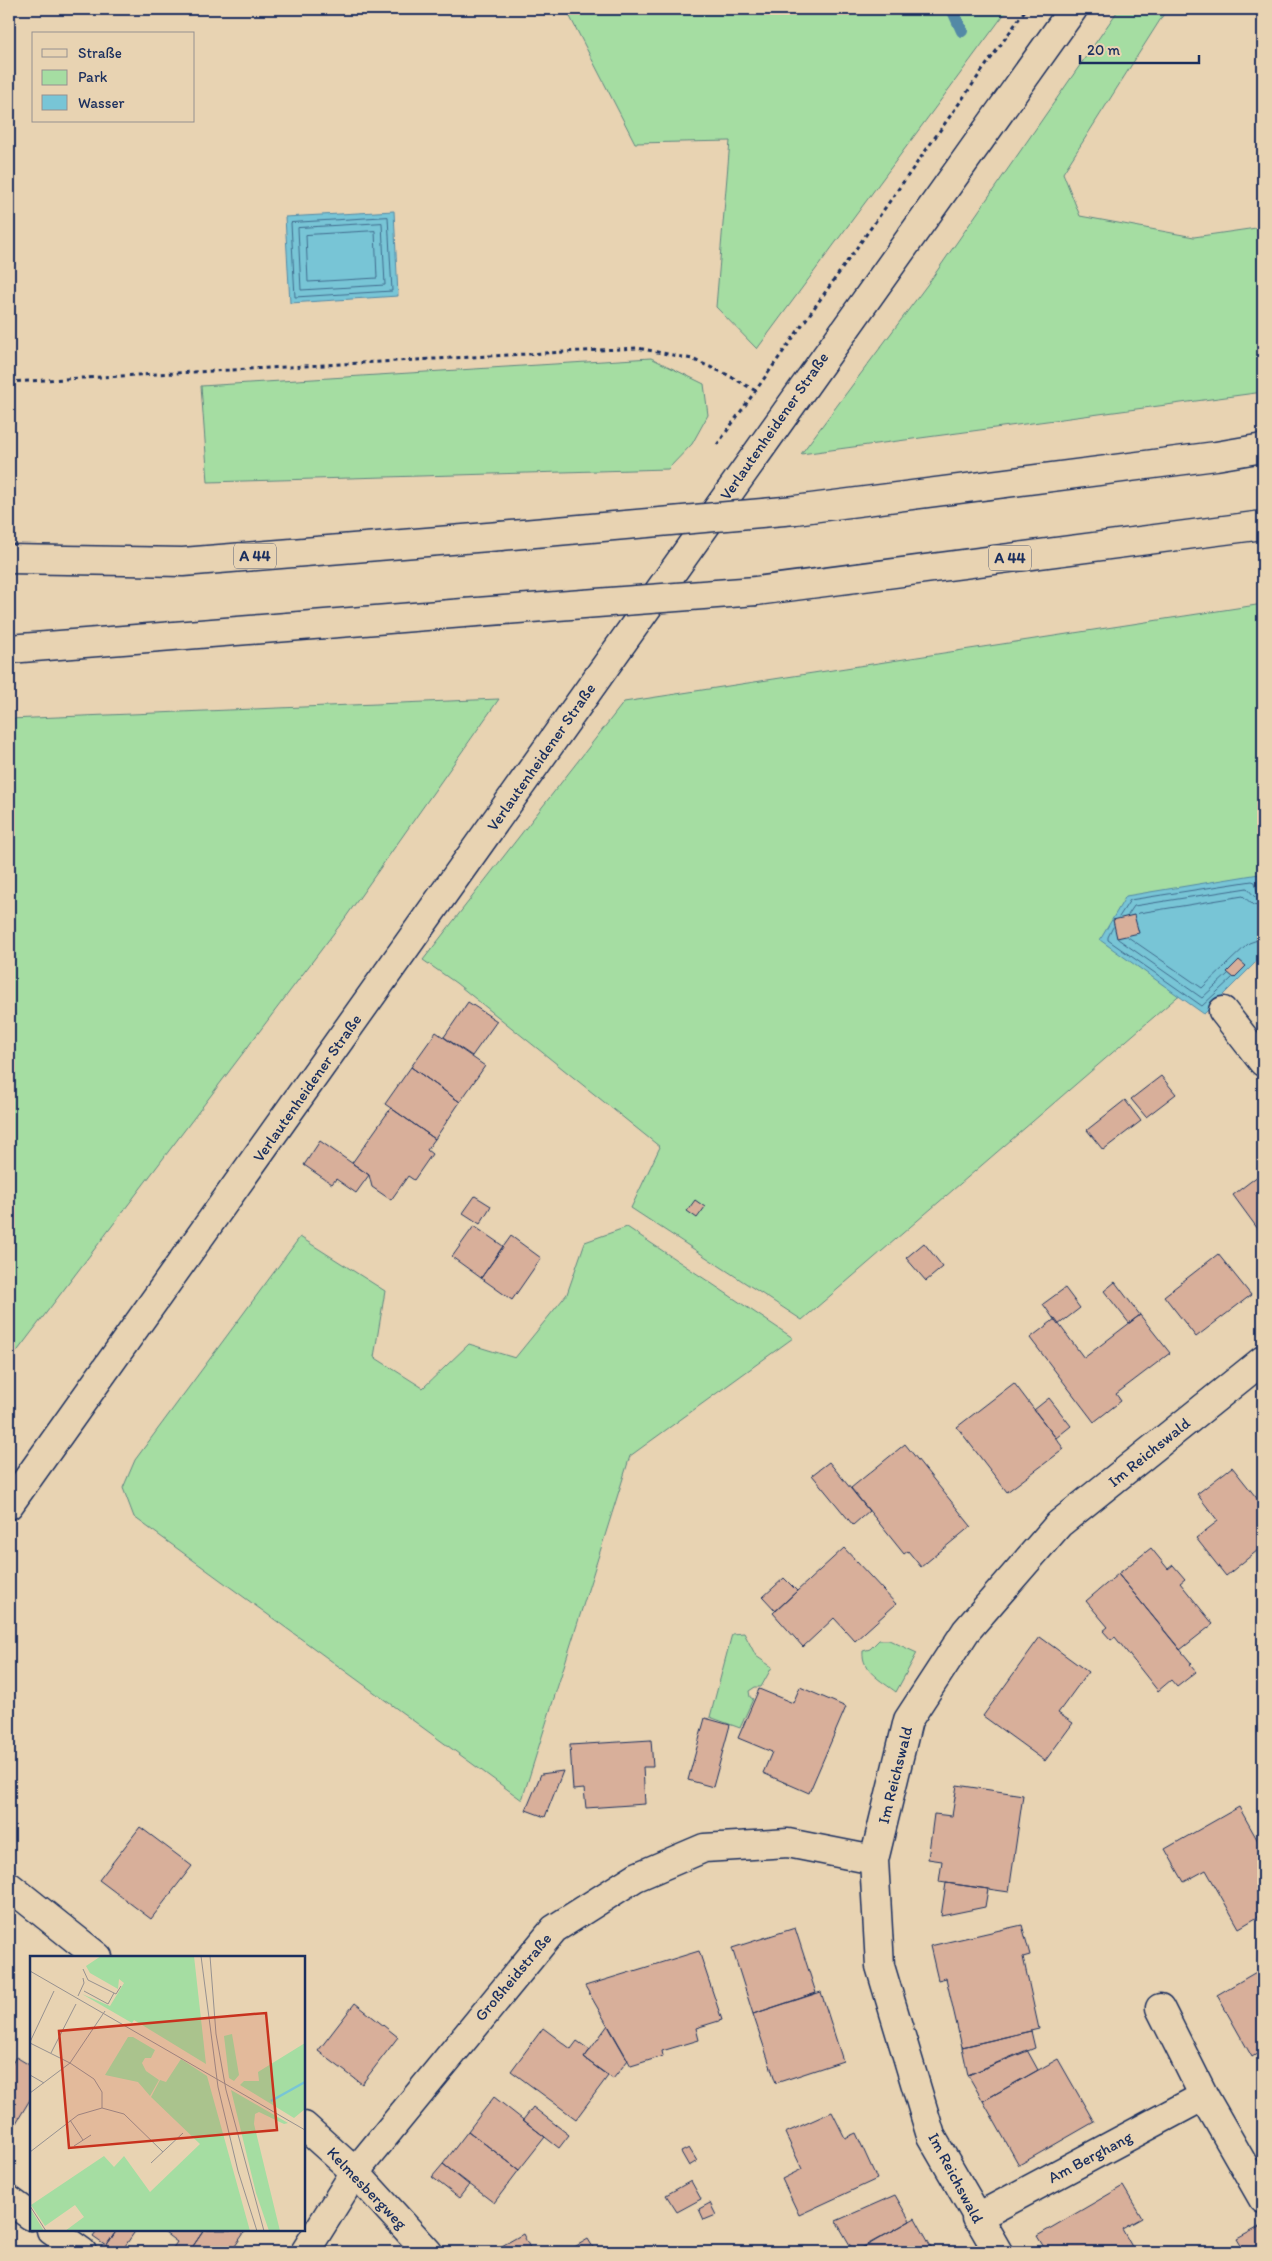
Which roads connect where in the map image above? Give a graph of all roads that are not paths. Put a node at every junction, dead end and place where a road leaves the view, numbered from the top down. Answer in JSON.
{"nodes":[{"id":1,"x":1073,"y":9,"type":"edge"},
{"id":2,"x":1263,"y":448,"type":"edge"},
{"id":3,"x":1263,"y":525,"type":"edge"},
{"id":4,"x":9,"y":559,"type":"edge"},
{"id":5,"x":9,"y":650,"type":"edge"},
{"id":6,"x":1223,"y":1011,"type":"dead end"},
{"id":7,"x":1263,"y":1062,"type":"edge"},
{"id":8,"x":1263,"y":1360,"type":"edge"},
{"id":9,"x":9,"y":1505,"type":"edge"},
{"id":10,"x":874,"y":1860,"type":"junction"},
{"id":11,"x":9,"y":1886,"type":"edge"},
{"id":12,"x":97,"y":1956,"type":"edge"},
{"id":13,"x":1160,"y":2008,"type":"dead end"},
{"id":14,"x":1204,"y":2096,"type":"junction"},
{"id":15,"x":305,"y":2127,"type":"edge"},
{"id":16,"x":355,"y":2172,"type":"junction"},
{"id":17,"x":1263,"y":2199,"type":"edge"},
{"id":18,"x":9,"y":2200,"type":"edge"},
{"id":19,"x":30,"y":2215,"type":"edge"},
{"id":20,"x":976,"y":2218,"type":"junction"},
{"id":21,"x":52,"y":2231,"type":"edge"},
{"id":22,"x":82,"y":2252,"type":"edge"},
{"id":23,"x":305,"y":2252,"type":"edge"},
{"id":24,"x":428,"y":2252,"type":"edge"},
{"id":25,"x":998,"y":2252,"type":"edge"}],
"edges":[{"from":1,"to":9,"type":"main road","name":"Verlautenheidener Straße"},
{"from":2,"to":4,"type":"main road","number":"A 44","bridge":true},
{"from":3,"to":5,"type":"main road","number":"A 44","bridge":true},
{"from":6,"to":7,"type":"main road"},
{"from":8,"to":10,"type":"main road","name":"Im Reichswald"},
{"from":10,"to":16,"type":"main road","name":"Großheidstraße"},
{"from":10,"to":20,"type":"main road","name":"Im Reichswald"},
{"from":11,"to":12,"type":"main road"},
{"from":13,"to":14,"type":"main road"},
{"from":14,"to":17,"type":"main road"},
{"from":14,"to":20,"type":"main road","name":"Am Berghang"},
{"from":15,"to":16,"type":"main road","name":"Kelmesbergweg"},
{"from":16,"to":23,"type":"main road","name":"Großheidstraße"},
{"from":16,"to":24,"type":"main road","name":"Kelmesbergweg"},
{"from":18,"to":19,"type":"main road"},
{"from":20,"to":25,"type":"main road","name":"Im Reichswald"},
{"from":21,"to":22,"type":"main road"}]}
